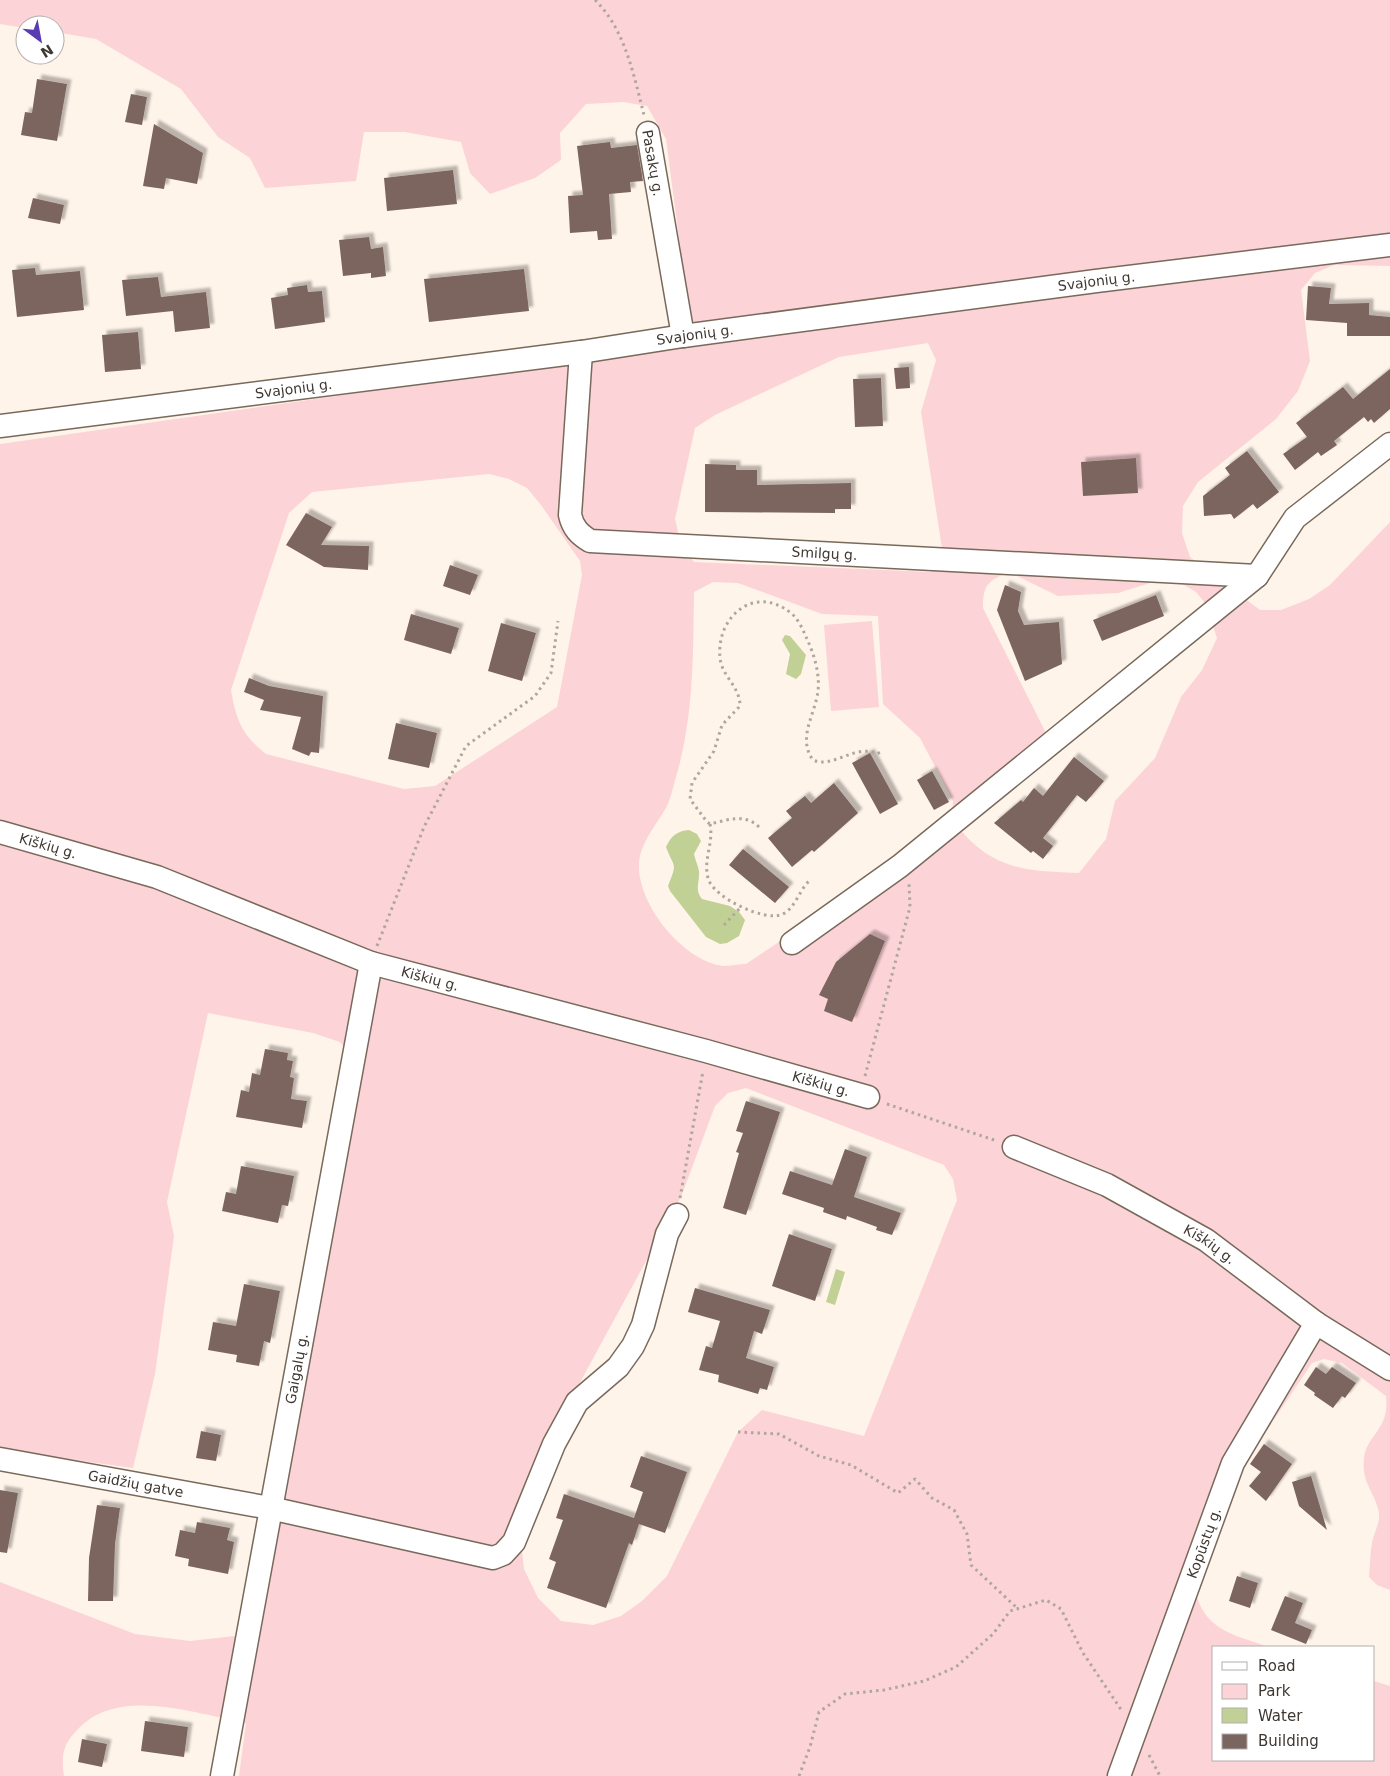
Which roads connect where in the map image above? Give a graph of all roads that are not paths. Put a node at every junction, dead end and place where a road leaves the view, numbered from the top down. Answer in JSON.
{"nodes":[{"id":1,"x":648,"y":133,"type":"road end"},
{"id":2,"x":1390,"y":245,"type":"edge"},
{"id":3,"x":683,"y":336,"type":"junction"},
{"id":4,"x":581,"y":352,"type":"junction"},
{"id":5,"x":0,"y":426,"type":"edge"},
{"id":6,"x":1390,"y":444,"type":"edge"},
{"id":7,"x":1256,"y":576,"type":"junction"},
{"id":8,"x":0,"y":832,"type":"edge"},
{"id":9,"x":792,"y":943,"type":"dead end"},
{"id":10,"x":371,"y":963,"type":"junction"},
{"id":11,"x":864,"y":1096,"type":"road end"},
{"id":12,"x":1014,"y":1147,"type":"road end"},
{"id":13,"x":677,"y":1216,"type":"road end"},
{"id":14,"x":1316,"y":1323,"type":"junction"},
{"id":15,"x":1390,"y":1369,"type":"edge"},
{"id":16,"x":0,"y":1459,"type":"edge"},
{"id":17,"x":270,"y":1508,"type":"junction"},
{"id":18,"x":222,"y":1776,"type":"edge"},
{"id":19,"x":1119,"y":1776,"type":"edge"}],
"edges":[{"from":1,"to":3,"type":"street","name":"Pasakų g."},
{"from":2,"to":3,"type":"street","name":"Svajonių g."},
{"from":3,"to":4,"type":"street","name":"Svajonių g."},
{"from":4,"to":5,"type":"street","name":"Svajonių g."},
{"from":4,"to":7,"type":"street","name":"Smilgų g."},
{"from":6,"to":7,"type":"street"},
{"from":7,"to":9,"type":"street"},
{"from":8,"to":10,"type":"street","name":"Kiškių g."},
{"from":10,"to":11,"type":"street","name":"Kiškių g."},
{"from":10,"to":17,"type":"street","name":"Gaigalų g."},
{"from":12,"to":14,"type":"street","name":"Kiškių g."},
{"from":13,"to":17,"type":"street","name":"Gaidžių gatve"},
{"from":14,"to":15,"type":"street","name":"Kiškių g."},
{"from":14,"to":19,"type":"street","name":"Kopūstų g."},
{"from":16,"to":17,"type":"street","name":"Gaidžių gatve"},
{"from":17,"to":18,"type":"street","name":"Gaigalų g."}]}
